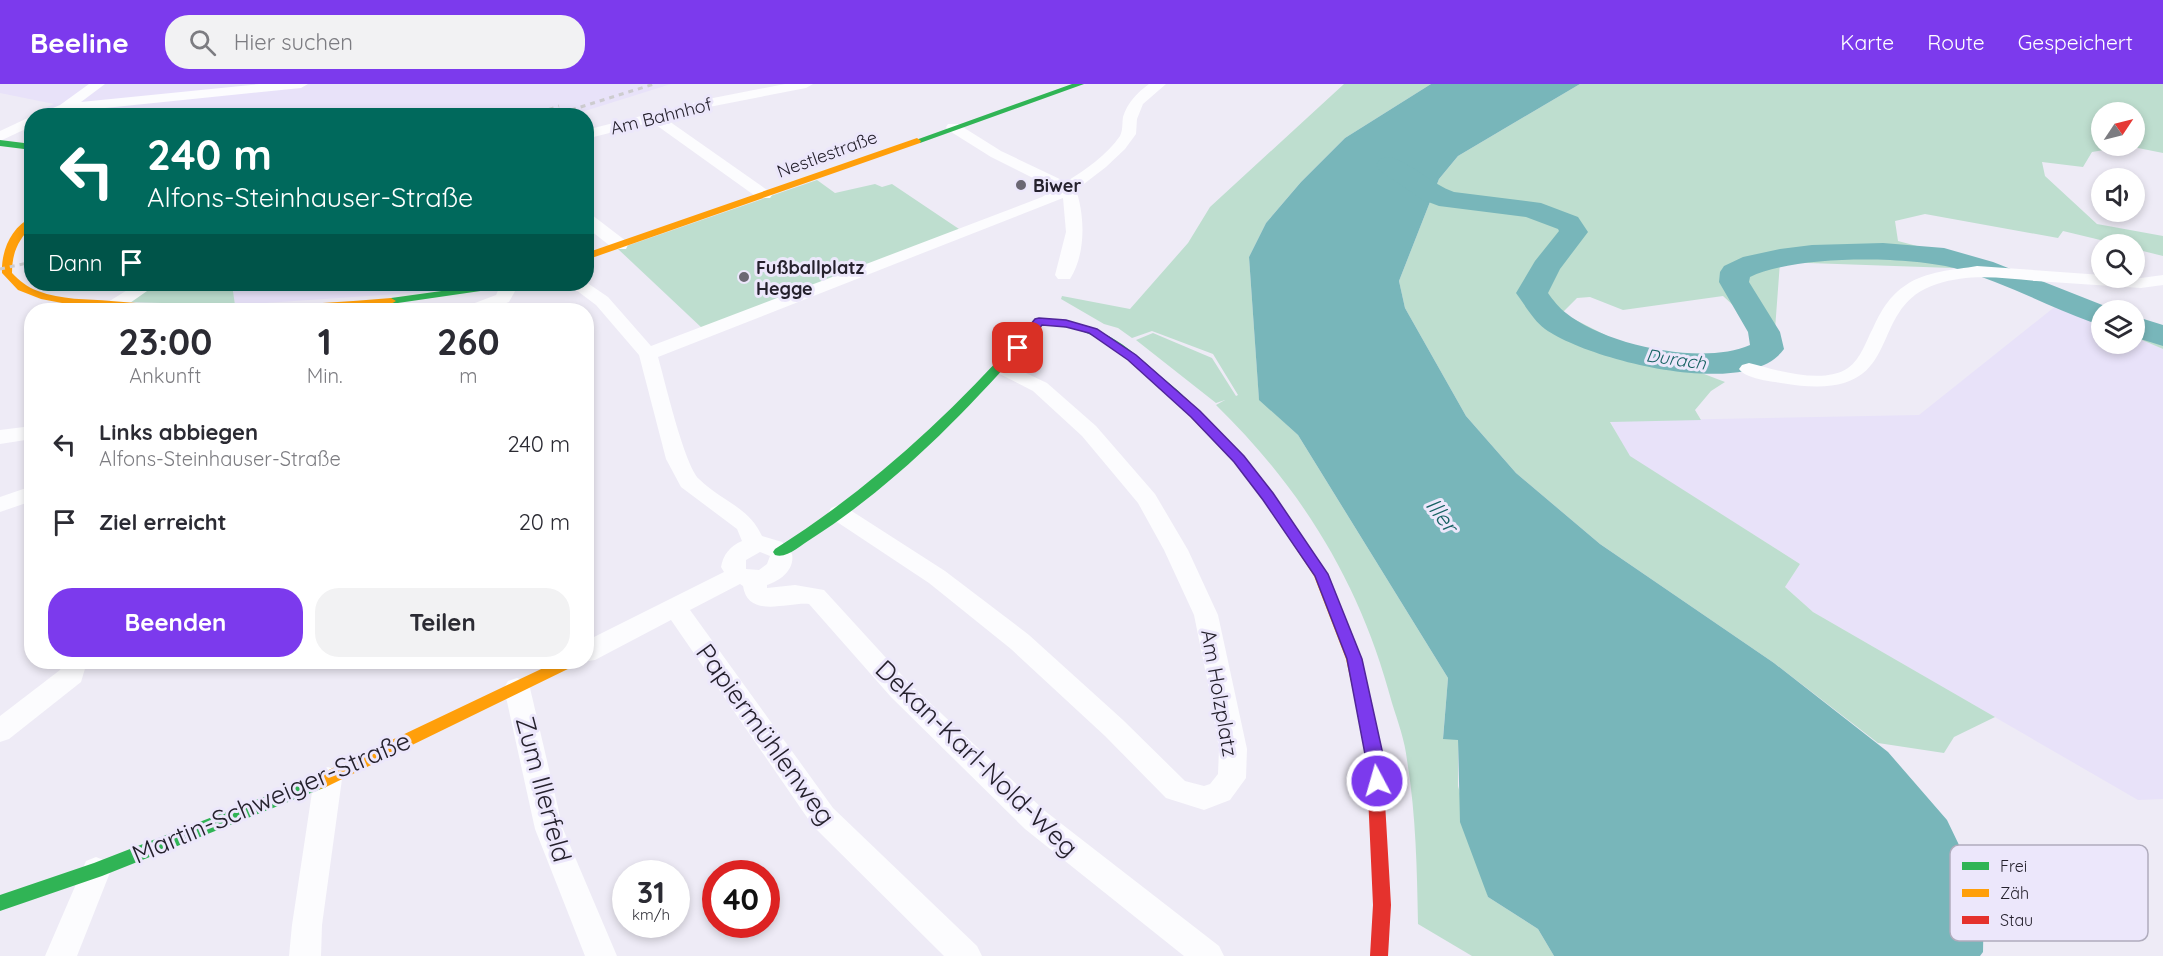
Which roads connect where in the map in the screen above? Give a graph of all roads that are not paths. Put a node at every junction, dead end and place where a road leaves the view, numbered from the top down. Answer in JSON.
{"nodes":[{"id":1,"x":98,"y":84,"type":"edge"},
{"id":2,"x":301,"y":84,"type":"edge"},
{"id":3,"x":806,"y":84,"type":"edge"},
{"id":4,"x":1080,"y":84,"type":"edge"},
{"id":5,"x":1159,"y":84,"type":"edge"},
{"id":6,"x":63,"y":108,"type":"joint"},
{"id":7,"x":654,"y":117,"type":"junction"},
{"id":8,"x":24,"y":124,"type":"edge"},
{"id":9,"x":953,"y":128,"type":"junction"},
{"id":10,"x":594,"y":133,"type":"edge"},
{"id":11,"x":0,"y":137,"type":"edge"},
{"id":12,"x":0,"y":143,"type":"edge"},
{"id":13,"x":24,"y":146,"type":"edge"},
{"id":14,"x":1068,"y":189,"type":"junction"},
{"id":15,"x":764,"y":195,"type":"junction"},
{"id":16,"x":594,"y":224,"type":"edge"},
{"id":17,"x":24,"y":228,"type":"edge"},
{"id":18,"x":620,"y":245,"type":"junction"},
{"id":19,"x":594,"y":254,"type":"edge"},
{"id":20,"x":1064,"y":275,"type":"dead end"},
{"id":21,"x":2163,"y":280,"type":"edge"},
{"id":22,"x":24,"y":288,"type":"edge"},
{"id":23,"x":27,"y":291,"type":"edge"},
{"id":24,"x":137,"y":291,"type":"edge"},
{"id":25,"x":476,"y":291,"type":"edge"},
{"id":26,"x":506,"y":291,"type":"edge"},
{"id":27,"x":587,"y":291,"type":"edge"},
{"id":28,"x":89,"y":303,"type":"edge"},
{"id":29,"x":119,"y":303,"type":"edge"},
{"id":30,"x":363,"y":303,"type":"edge"},
{"id":31,"x":490,"y":303,"type":"edge"},
{"id":32,"x":648,"y":354,"type":"junction"},
{"id":33,"x":1001,"y":367,"type":"junction"},
{"id":34,"x":1749,"y":369,"type":"dead end"},
{"id":35,"x":24,"y":433,"type":"edge"},
{"id":36,"x":0,"y":437,"type":"edge"},
{"id":37,"x":24,"y":496,"type":"edge"},
{"id":38,"x":0,"y":505,"type":"edge"},
{"id":39,"x":839,"y":513,"type":"junction"},
{"id":40,"x":755,"y":545,"type":"junction"},
{"id":41,"x":780,"y":552,"type":"junction"},
{"id":42,"x":746,"y":577,"type":"junction"},
{"id":43,"x":675,"y":608,"type":"junction"},
{"id":44,"x":594,"y":649,"type":"edge"},
{"id":45,"x":73,"y":669,"type":"edge"},
{"id":46,"x":555,"y":669,"type":"edge"},
{"id":47,"x":517,"y":688,"type":"junction"},
{"id":48,"x":0,"y":731,"type":"edge"},
{"id":49,"x":328,"y":779,"type":"junction"},
{"id":50,"x":96,"y":870,"type":"junction"},
{"id":51,"x":0,"y":903,"type":"edge"},
{"id":52,"x":61,"y":956,"type":"edge"},
{"id":53,"x":305,"y":956,"type":"edge"},
{"id":54,"x":601,"y":956,"type":"edge"},
{"id":55,"x":966,"y":956,"type":"edge"},
{"id":56,"x":1208,"y":956,"type":"edge"},
{"id":57,"x":1379,"y":956,"type":"edge"}],
"edges":[{"from":1,"to":6,"type":"street"},
{"from":2,"to":6,"type":"street"},
{"from":3,"to":7,"type":"street","name":"Am Bahnhof"},
{"from":4,"to":9,"type":"street","name":"Nestlestraße"},
{"from":5,"to":14,"type":"street"},
{"from":7,"to":10,"type":"street","name":"Am Bahnhof"},
{"from":7,"to":15,"type":"street"},
{"from":8,"to":11,"type":"street"},
{"from":9,"to":14,"type":"street"},
{"from":9,"to":15,"type":"street","name":"Nestlestraße"},
{"from":12,"to":13,"type":"street"},
{"from":14,"to":20,"type":"street"},
{"from":14,"to":32,"type":"street"},
{"from":15,"to":18,"type":"street","name":"Nestlestraße"},
{"from":16,"to":18,"type":"street"},
{"from":17,"to":22,"type":"street"},
{"from":18,"to":19,"type":"street","name":"Nestlestraße"},
{"from":21,"to":34,"type":"street"},
{"from":23,"to":28,"type":"street"},
{"from":24,"to":29,"type":"street"},
{"from":25,"to":30,"type":"street"},
{"from":26,"to":31,"type":"street"},
{"from":27,"to":32,"type":"street"},
{"from":32,"to":40,"type":"street"},
{"from":33,"to":39,"type":"street"},
{"from":33,"to":39,"type":"street","name":"Am Holzplatz"},
{"from":33,"to":57,"type":"street"},
{"from":35,"to":36,"type":"street"},
{"from":37,"to":38,"type":"street"},
{"from":39,"to":41,"type":"street"},
{"from":40,"to":41,"type":"street"},
{"from":40,"to":42,"type":"street"},
{"from":41,"to":42,"type":"street"},
{"from":42,"to":43,"type":"street"},
{"from":42,"to":56,"type":"street","name":"Dekan-Karl-Nold-Weg"},
{"from":43,"to":44,"type":"street"},
{"from":43,"to":55,"type":"street","name":"Papiermühlenweg"},
{"from":45,"to":48,"type":"street"},
{"from":46,"to":47,"type":"street","name":"Martin-Schweiger-Straße"},
{"from":47,"to":49,"type":"street","name":"Martin-Schweiger-Straße"},
{"from":47,"to":54,"type":"street","name":"Zum Illerfeld"},
{"from":49,"to":50,"type":"street","name":"Martin-Schweiger-Straße"},
{"from":49,"to":53,"type":"street"},
{"from":50,"to":51,"type":"street","name":"Martin-Schweiger-Straße"},
{"from":50,"to":52,"type":"street"}]}
